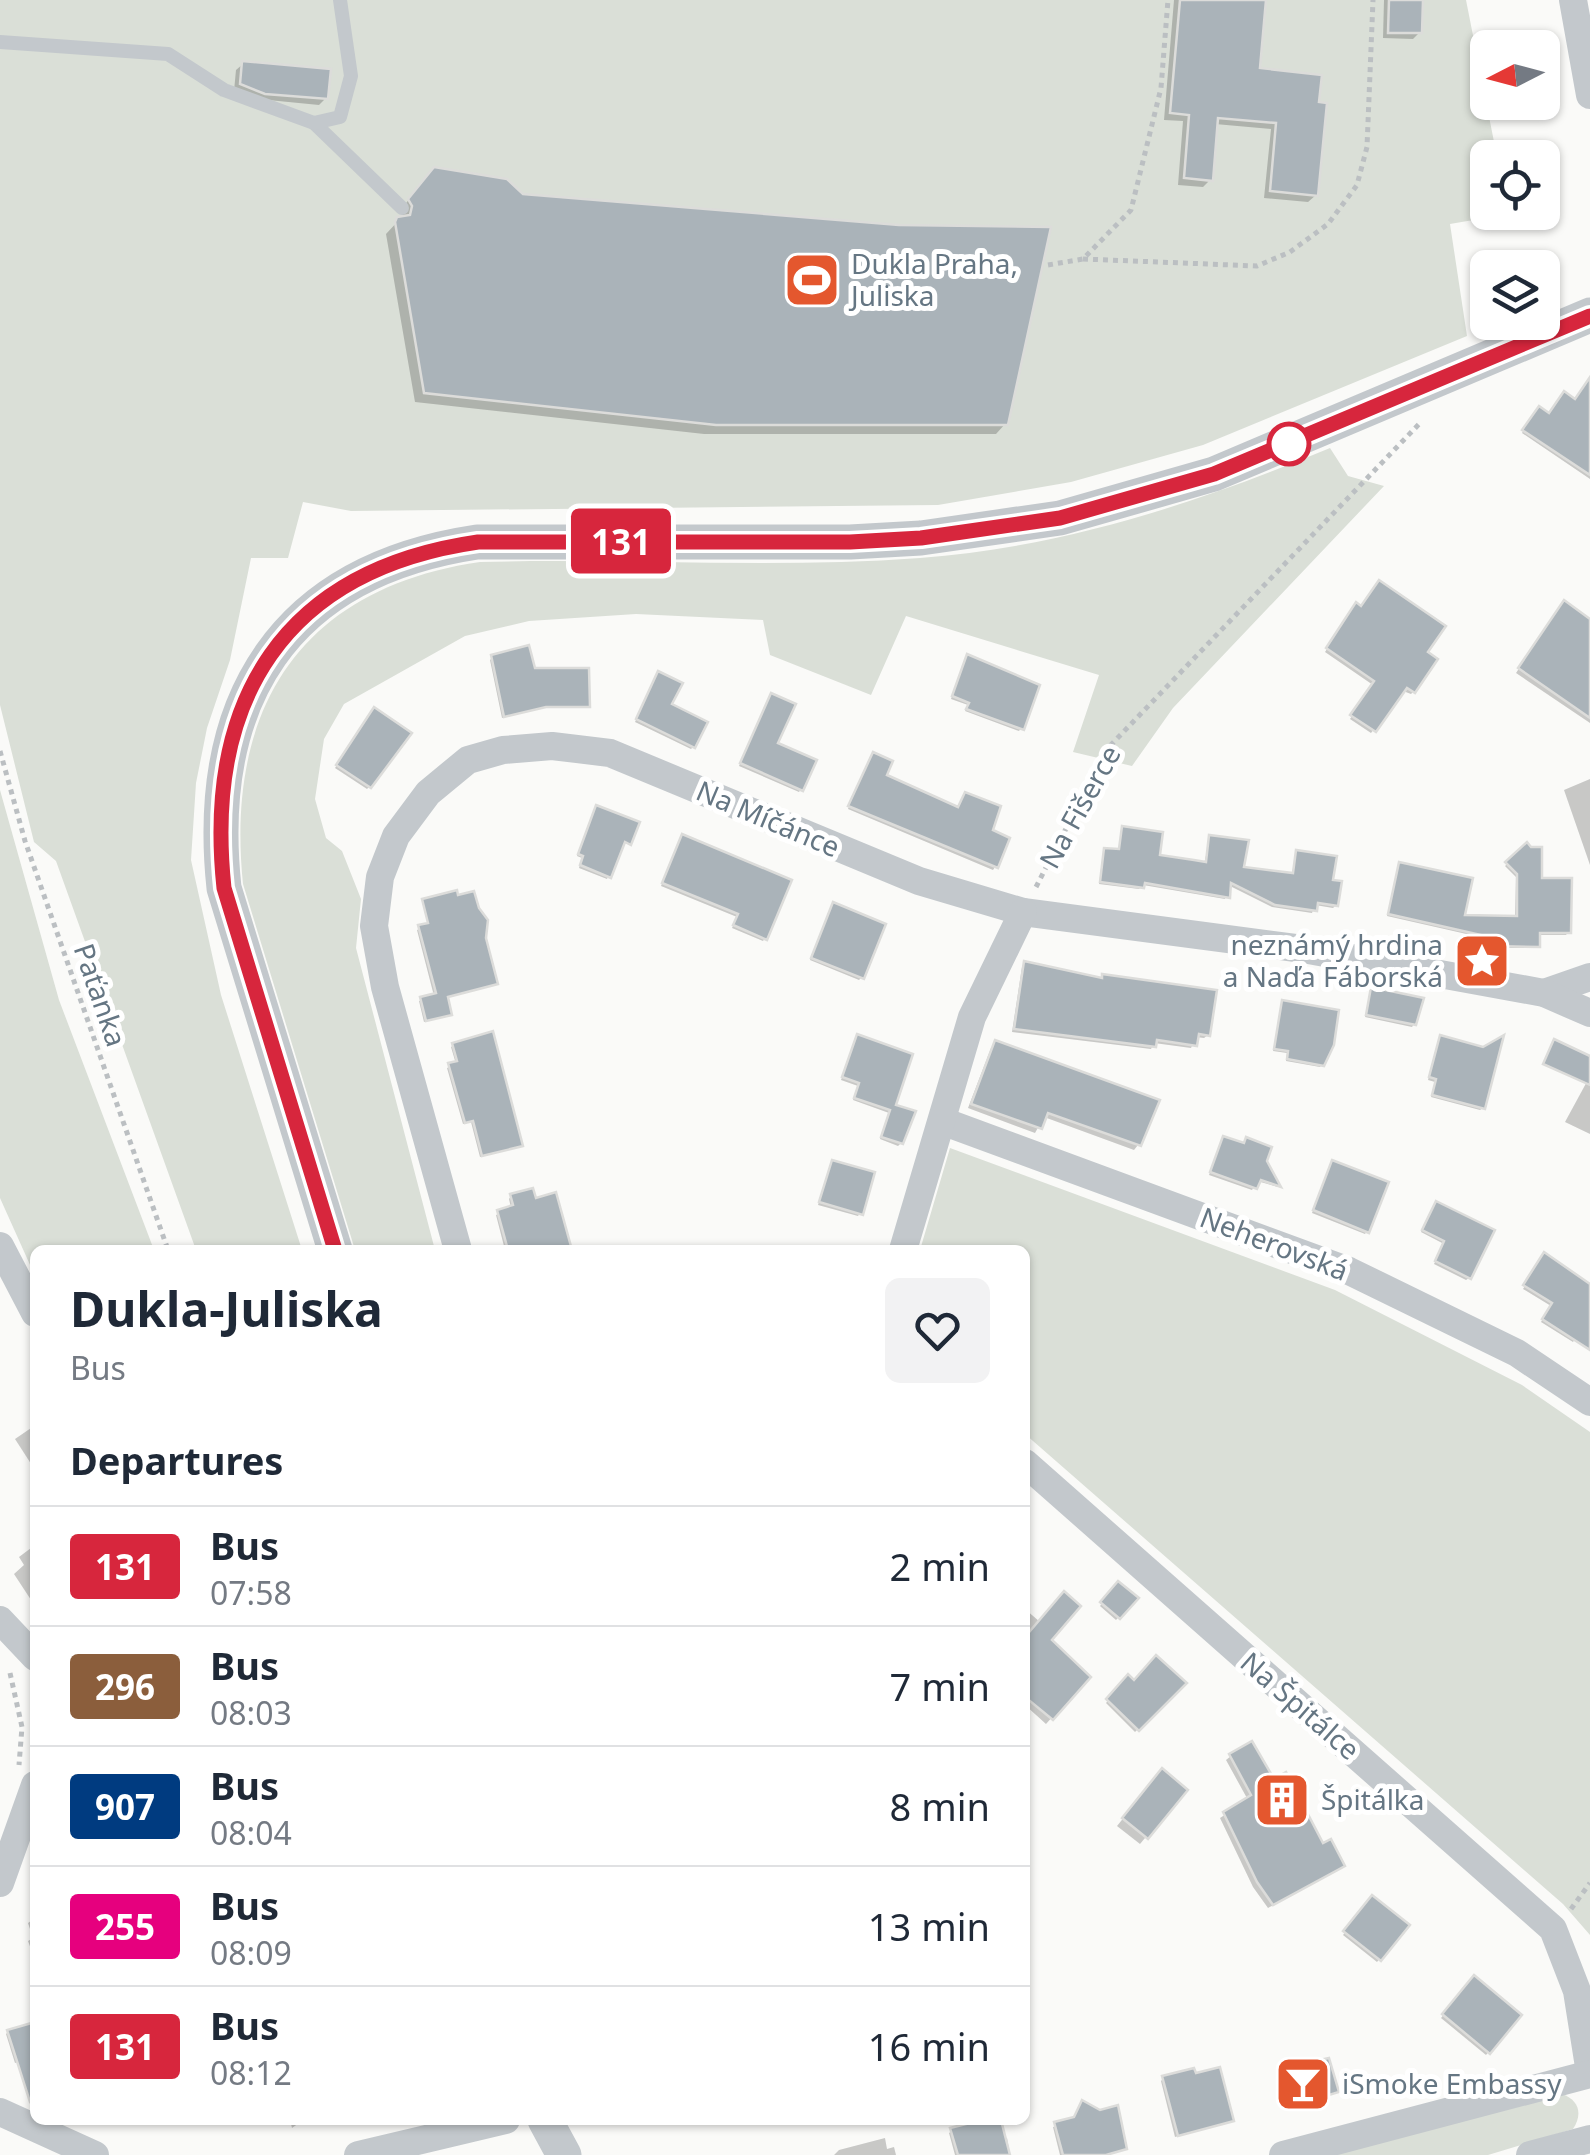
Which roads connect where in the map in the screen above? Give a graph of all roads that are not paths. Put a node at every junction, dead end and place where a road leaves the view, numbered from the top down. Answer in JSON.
{"nodes":[{"id":1,"x":340,"y":0,"type":"edge"},
{"id":2,"x":1572,"y":0,"type":"edge"},
{"id":3,"x":0,"y":42,"type":"edge"},
{"id":4,"x":1590,"y":95,"type":"edge"},
{"id":5,"x":314,"y":123,"type":"junction"},
{"id":6,"x":402,"y":208,"type":"dead end"},
{"id":7,"x":1590,"y":316,"type":"edge"},
{"id":8,"x":1023,"y":912,"type":"junction"},
{"id":9,"x":1590,"y":977,"type":"edge"},
{"id":10,"x":1544,"y":993,"type":"junction"},
{"id":11,"x":1590,"y":1013,"type":"edge"},
{"id":12,"x":942,"y":1121,"type":"junction"},
{"id":13,"x":333,"y":1245,"type":"edge"},
{"id":14,"x":457,"y":1245,"type":"edge"},
{"id":15,"x":905,"y":1245,"type":"edge"},
{"id":16,"x":0,"y":1246,"type":"edge"},
{"id":17,"x":30,"y":1303,"type":"edge"},
{"id":18,"x":1590,"y":1402,"type":"edge"},
{"id":19,"x":1030,"y":1467,"type":"edge"},
{"id":20,"x":0,"y":1620,"type":"edge"},
{"id":21,"x":30,"y":1653,"type":"edge"},
{"id":22,"x":25,"y":1781,"type":"edge"},
{"id":23,"x":11,"y":1831,"type":"edge"},
{"id":24,"x":0,"y":1884,"type":"edge"},
{"id":25,"x":1590,"y":2074,"type":"edge"},
{"id":26,"x":0,"y":2112,"type":"edge"},
{"id":27,"x":429,"y":2125,"type":"edge"},
{"id":28,"x":485,"y":2125,"type":"edge"},
{"id":29,"x":548,"y":2125,"type":"edge"},
{"id":30,"x":1590,"y":2138,"type":"edge"},
{"id":31,"x":369,"y":2152,"type":"edge"},
{"id":32,"x":95,"y":2155,"type":"edge"},
{"id":33,"x":413,"y":2155,"type":"edge"},
{"id":34,"x":564,"y":2155,"type":"edge"},
{"id":35,"x":1283,"y":2155,"type":"edge"},
{"id":36,"x":1530,"y":2155,"type":"edge"}],
"edges":[{"from":1,"to":5,"type":"lane"},
{"from":2,"to":4,"type":"street"},
{"from":3,"to":5,"type":"lane"},
{"from":5,"to":6,"type":"lane"},
{"from":7,"to":13,"type":"street"},
{"from":8,"to":10,"type":"street","name":"Na Míčánce"},
{"from":8,"to":12,"type":"street"},
{"from":8,"to":14,"type":"street","name":"Na Míčánce"},
{"from":9,"to":10,"type":"street"},
{"from":10,"to":11,"type":"street","name":"Na Míčánce"},
{"from":12,"to":15,"type":"street"},
{"from":12,"to":18,"type":"street","name":"Neherovská"},
{"from":16,"to":17,"type":"street"},
{"from":19,"to":25,"type":"street","name":"Na Špitálce"},
{"from":20,"to":21,"type":"street"},
{"from":22,"to":23,"type":"street"},
{"from":23,"to":24,"type":"street"},
{"from":25,"to":35,"type":"street"},
{"from":26,"to":32,"type":"street"},
{"from":27,"to":31,"type":"street"},
{"from":28,"to":31,"type":"street"},
{"from":29,"to":34,"type":"street"},
{"from":30,"to":36,"type":"street"},
{"from":31,"to":33,"type":"street"}]}
